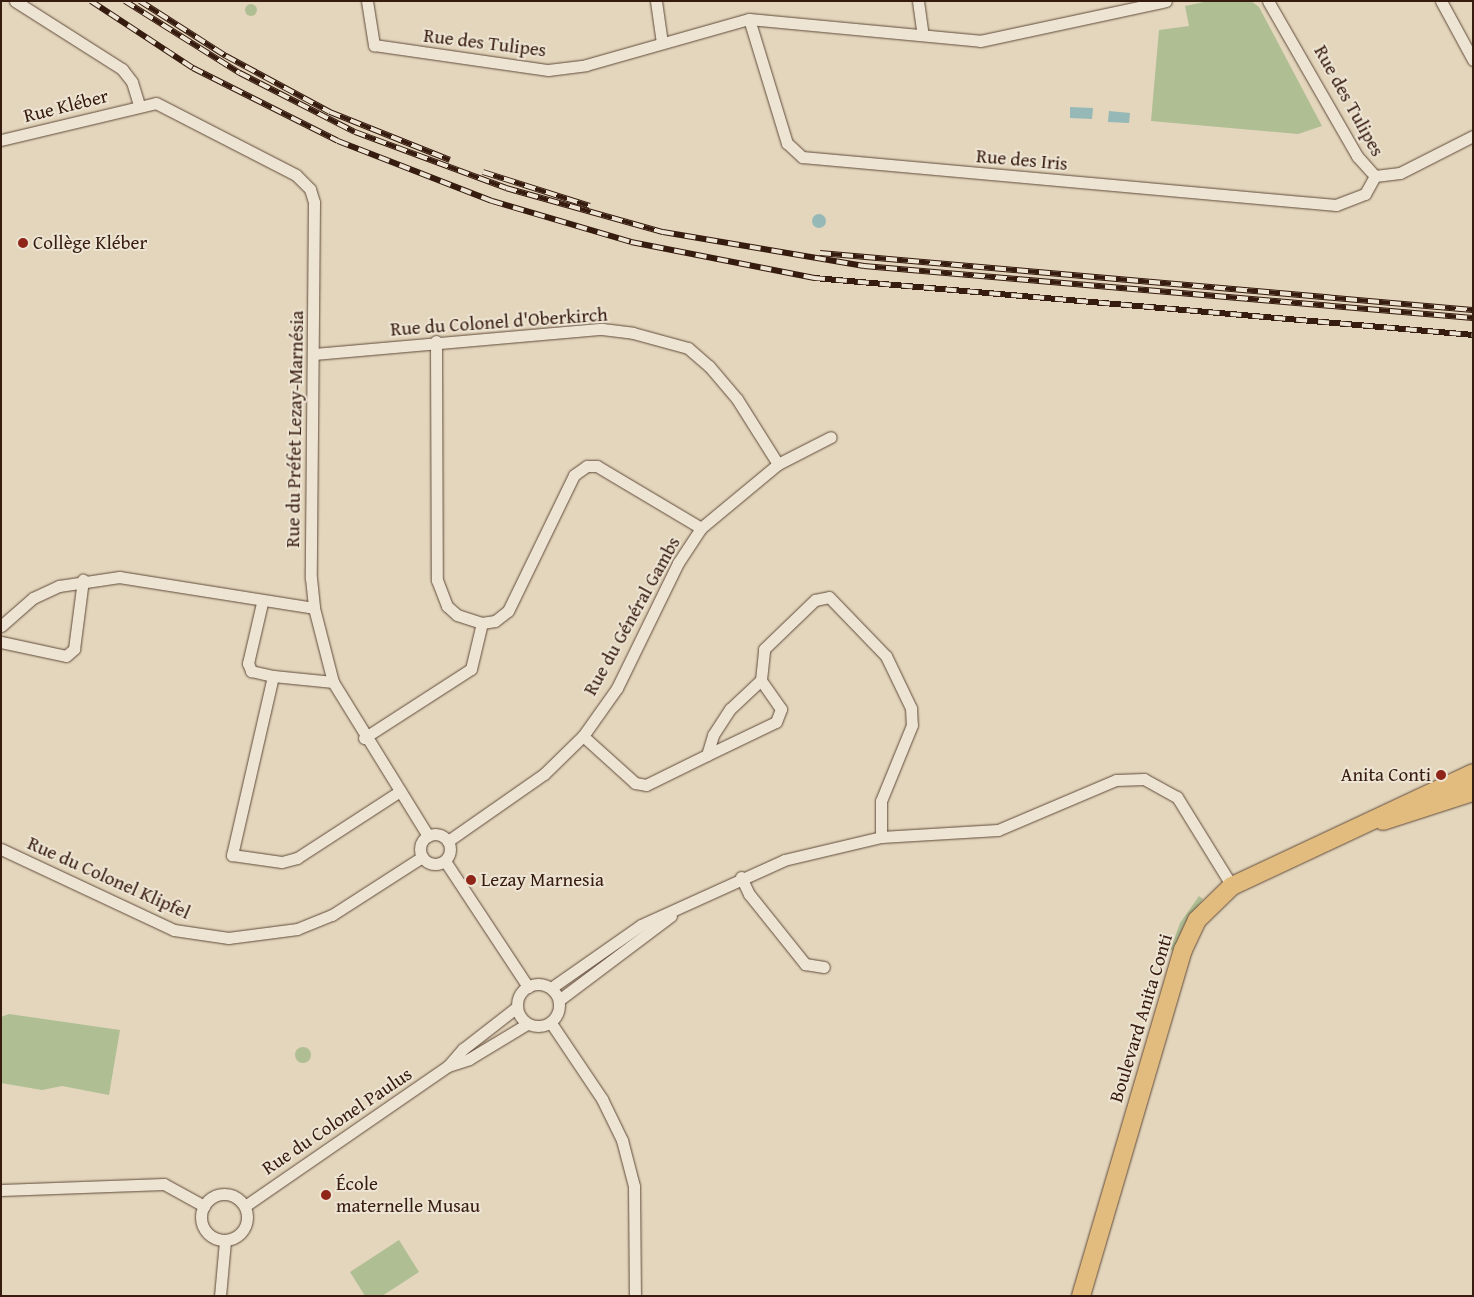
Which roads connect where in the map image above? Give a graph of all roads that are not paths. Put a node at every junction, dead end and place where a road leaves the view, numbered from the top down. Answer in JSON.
{"nodes":[{"id":1,"x":15,"y":1,"type":"edge"},
{"id":2,"x":367,"y":1,"type":"edge"},
{"id":3,"x":656,"y":1,"type":"edge"},
{"id":4,"x":918,"y":1,"type":"edge"},
{"id":5,"x":1166,"y":1,"type":"edge"},
{"id":6,"x":1268,"y":1,"type":"edge"},
{"id":7,"x":1441,"y":1,"type":"edge"},
{"id":8,"x":748,"y":19,"type":"junction"},
{"id":9,"x":923,"y":35,"type":"junction"},
{"id":10,"x":662,"y":43,"type":"junction"},
{"id":11,"x":1473,"y":60,"type":"edge"},
{"id":12,"x":139,"y":105,"type":"junction"},
{"id":13,"x":1473,"y":136,"type":"edge"},
{"id":14,"x":1,"y":140,"type":"edge"},
{"id":15,"x":1375,"y":176,"type":"junction"},
{"id":16,"x":436,"y":341,"type":"junction"},
{"id":17,"x":314,"y":354,"type":"junction"},
{"id":18,"x":831,"y":437,"type":"dead end"},
{"id":19,"x":778,"y":464,"type":"junction"},
{"id":20,"x":701,"y":528,"type":"junction"},
{"id":21,"x":82,"y":580,"type":"junction"},
{"id":22,"x":262,"y":603,"type":"junction"},
{"id":23,"x":314,"y":608,"type":"junction"},
{"id":24,"x":3,"y":620,"type":"edge"},
{"id":25,"x":482,"y":623,"type":"junction"},
{"id":26,"x":1,"y":642,"type":"edge"},
{"id":27,"x":273,"y":676,"type":"junction"},
{"id":28,"x":761,"y":680,"type":"junction"},
{"id":29,"x":333,"y":682,"type":"junction"},
{"id":30,"x":582,"y":736,"type":"junction"},
{"id":31,"x":364,"y":738,"type":"junction"},
{"id":32,"x":707,"y":755,"type":"junction"},
{"id":33,"x":1473,"y":773,"type":"edge"},
{"id":34,"x":400,"y":791,"type":"junction"},
{"id":35,"x":1473,"y":792,"type":"edge"},
{"id":36,"x":1373,"y":824,"type":"junction"},
{"id":37,"x":428,"y":836,"type":"junction"},
{"id":38,"x":881,"y":837,"type":"junction"},
{"id":39,"x":448,"y":841,"type":"junction"},
{"id":40,"x":1,"y":849,"type":"edge"},
{"id":41,"x":422,"y":857,"type":"junction"},
{"id":42,"x":445,"y":861,"type":"junction"},
{"id":43,"x":741,"y":878,"type":"junction"},
{"id":44,"x":1232,"y":886,"type":"junction"},
{"id":45,"x":676,"y":912,"type":"junction"},
{"id":46,"x":824,"y":967,"type":"dead end"},
{"id":47,"x":528,"y":987,"type":"junction"},
{"id":48,"x":550,"y":988,"type":"junction"},
{"id":49,"x":559,"y":1000,"type":"junction"},
{"id":50,"x":516,"y":1007,"type":"junction"},
{"id":51,"x":550,"y":1023,"type":"junction"},
{"id":52,"x":527,"y":1024,"type":"junction"},
{"id":53,"x":448,"y":1066,"type":"junction"},
{"id":54,"x":1,"y":1190,"type":"edge"},
{"id":55,"x":204,"y":1206,"type":"junction"},
{"id":56,"x":245,"y":1206,"type":"junction"},
{"id":57,"x":225,"y":1241,"type":"junction"},
{"id":58,"x":220,"y":1296,"type":"edge"},
{"id":59,"x":635,"y":1296,"type":"edge"},
{"id":60,"x":1082,"y":1296,"type":"edge"}],
"edges":[{"from":1,"to":12,"type":"street"},
{"from":2,"to":10,"type":"street","name":"Rue des Tulipes"},
{"from":3,"to":10,"type":"street"},
{"from":4,"to":9,"type":"street"},
{"from":5,"to":9,"type":"street","name":"Rue des Tulipes"},
{"from":6,"to":15,"type":"street","name":"Rue des Tulipes"},
{"from":7,"to":11,"type":"street"},
{"from":8,"to":9,"type":"street","name":"Rue des Tulipes"},
{"from":8,"to":10,"type":"street","name":"Rue des Tulipes"},
{"from":8,"to":15,"type":"street","name":"Rue des Iris"},
{"from":12,"to":14,"type":"street","name":"Rue Kléber"},
{"from":12,"to":17,"type":"street","name":"Rue du Préfet Lezay-Marnésia"},
{"from":13,"to":15,"type":"street","name":"Rue des Tulipes"},
{"from":16,"to":17,"type":"street","name":"Rue du Colonel d'Oberkirch"},
{"from":16,"to":19,"type":"street","name":"Rue du Colonel d'Oberkirch"},
{"from":16,"to":25,"type":"street"},
{"from":17,"to":23,"type":"street","name":"Rue du Préfet Lezay-Marnésia"},
{"from":18,"to":19,"type":"street","name":"Rue du Général Gambs"},
{"from":19,"to":20,"type":"street","name":"Rue du Général Gambs"},
{"from":20,"to":25,"type":"street"},
{"from":20,"to":30,"type":"street","name":"Rue du Général Gambs"},
{"from":21,"to":22,"type":"street"},
{"from":21,"to":24,"type":"street"},
{"from":21,"to":26,"type":"street"},
{"from":22,"to":23,"type":"street"},
{"from":22,"to":27,"type":"street"},
{"from":23,"to":29,"type":"street","name":"Rue du Préfet Lezay-Marnésia"},
{"from":25,"to":31,"type":"street"},
{"from":27,"to":29,"type":"street"},
{"from":27,"to":34,"type":"street"},
{"from":28,"to":32,"type":"street"},
{"from":28,"to":32,"type":"street"},
{"from":28,"to":38,"type":"street"},
{"from":29,"to":31,"type":"street","name":"Rue du Préfet Lezay-Marnésia"},
{"from":30,"to":32,"type":"street"},
{"from":30,"to":39,"type":"street","name":"Rue du Général Gambs"},
{"from":31,"to":34,"type":"street","name":"Rue du Préfet Lezay-Marnésia"},
{"from":33,"to":36,"type":"main road","name":"Boulevard Anita Conti"},
{"from":34,"to":37,"type":"street","name":"Rue du Préfet Lezay-Marnésia"},
{"from":35,"to":36,"type":"main road","name":"Boulevard Anita Conti"},
{"from":36,"to":44,"type":"main road","name":"Boulevard Anita Conti"},
{"from":37,"to":39,"type":"street"},
{"from":37,"to":41,"type":"street"},
{"from":38,"to":43,"type":"street"},
{"from":38,"to":44,"type":"street"},
{"from":39,"to":42,"type":"street"},
{"from":40,"to":41,"type":"street","name":"Rue du Colonel Klipfel"},
{"from":41,"to":42,"type":"street"},
{"from":42,"to":47,"type":"street"},
{"from":43,"to":45,"type":"street"},
{"from":43,"to":46,"type":"street"},
{"from":44,"to":60,"type":"main road","name":"Boulevard Anita Conti"},
{"from":45,"to":48,"type":"street"},
{"from":45,"to":49,"type":"street"},
{"from":47,"to":48,"type":"street"},
{"from":47,"to":50,"type":"street"},
{"from":48,"to":49,"type":"street"},
{"from":49,"to":51,"type":"street"},
{"from":50,"to":52,"type":"street"},
{"from":50,"to":53,"type":"street","name":"Rue du Colonel Paulus"},
{"from":51,"to":52,"type":"street"},
{"from":51,"to":59,"type":"street"},
{"from":52,"to":53,"type":"street","name":"Rue du Colonel Paulus"},
{"from":53,"to":56,"type":"street","name":"Rue du Colonel Paulus"},
{"from":54,"to":55,"type":"street"},
{"from":55,"to":56,"type":"street"},
{"from":55,"to":57,"type":"street"},
{"from":56,"to":57,"type":"street"},
{"from":57,"to":58,"type":"street"}]}
